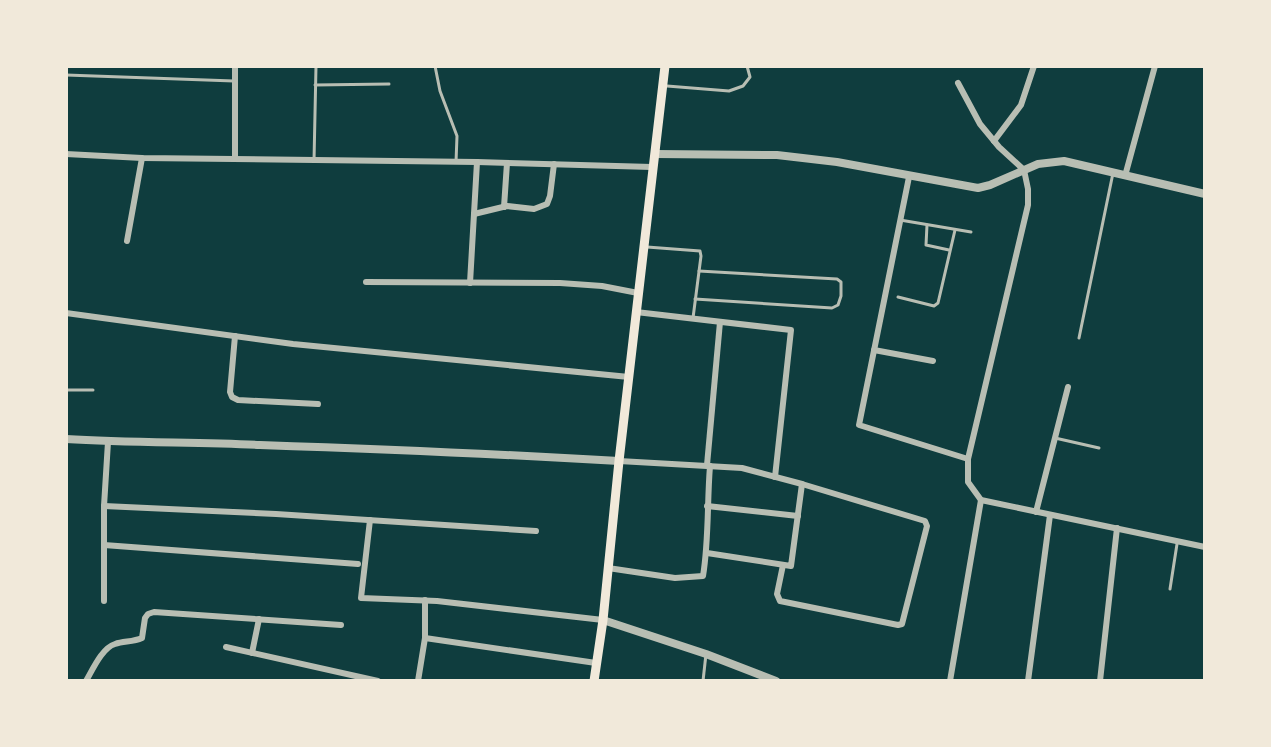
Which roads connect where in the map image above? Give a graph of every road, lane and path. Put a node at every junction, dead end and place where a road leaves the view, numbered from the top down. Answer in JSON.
{"nodes":[{"id":1,"x":235,"y":66,"type":"edge"},
{"id":2,"x":316,"y":66,"type":"edge"},
{"id":3,"x":435,"y":66,"type":"edge"},
{"id":4,"x":665,"y":66,"type":"edge"},
{"id":5,"x":747,"y":66,"type":"edge"},
{"id":6,"x":1034,"y":66,"type":"edge"},
{"id":7,"x":1155,"y":66,"type":"edge"},
{"id":8,"x":66,"y":75,"type":"edge"},
{"id":9,"x":235,"y":81,"type":"junction"},
{"id":10,"x":958,"y":83,"type":"dead end"},
{"id":11,"x":389,"y":84,"type":"dead end"},
{"id":12,"x":315,"y":85,"type":"junction"},
{"id":13,"x":663,"y":86,"type":"junction"},
{"id":14,"x":994,"y":141,"type":"junction"},
{"id":15,"x":66,"y":154,"type":"edge"},
{"id":16,"x":655,"y":154,"type":"junction"},
{"id":17,"x":142,"y":158,"type":"junction"},
{"id":18,"x":235,"y":159,"type":"junction"},
{"id":19,"x":314,"y":161,"type":"junction"},
{"id":20,"x":456,"y":162,"type":"junction"},
{"id":21,"x":477,"y":162,"type":"junction"},
{"id":22,"x":507,"y":163,"type":"junction"},
{"id":23,"x":554,"y":164,"type":"junction"},
{"id":24,"x":652,"y":167,"type":"junction"},
{"id":25,"x":1024,"y":170,"type":"junction"},
{"id":26,"x":1113,"y":173,"type":"junction"},
{"id":27,"x":1125,"y":176,"type":"junction"},
{"id":28,"x":909,"y":177,"type":"junction"},
{"id":29,"x":1205,"y":194,"type":"edge"},
{"id":30,"x":504,"y":207,"type":"junction"},
{"id":31,"x":474,"y":214,"type":"junction"},
{"id":32,"x":900,"y":220,"type":"junction"},
{"id":33,"x":927,"y":225,"type":"junction"},
{"id":34,"x":955,"y":230,"type":"junction"},
{"id":35,"x":971,"y":232,"type":"dead end"},
{"id":36,"x":127,"y":241,"type":"dead end"},
{"id":37,"x":643,"y":247,"type":"junction"},
{"id":38,"x":950,"y":250,"type":"junction"},
{"id":39,"x":699,"y":271,"type":"junction"},
{"id":40,"x":366,"y":282,"type":"dead end"},
{"id":41,"x":470,"y":283,"type":"junction"},
{"id":42,"x":638,"y":293,"type":"junction"},
{"id":43,"x":898,"y":297,"type":"dead end"},
{"id":44,"x":695,"y":299,"type":"junction"},
{"id":45,"x":636,"y":312,"type":"junction"},
{"id":46,"x":66,"y":313,"type":"edge"},
{"id":47,"x":692,"y":319,"type":"junction"},
{"id":48,"x":720,"y":322,"type":"junction"},
{"id":49,"x":235,"y":336,"type":"junction"},
{"id":50,"x":1079,"y":338,"type":"dead end"},
{"id":51,"x":874,"y":350,"type":"junction"},
{"id":52,"x":933,"y":361,"type":"dead end"},
{"id":53,"x":629,"y":377,"type":"junction"},
{"id":54,"x":1068,"y":387,"type":"dead end"},
{"id":55,"x":66,"y":390,"type":"edge"},
{"id":56,"x":93,"y":390,"type":"dead end"},
{"id":57,"x":318,"y":404,"type":"dead end"},
{"id":58,"x":1055,"y":438,"type":"junction"},
{"id":59,"x":66,"y":439,"type":"edge"},
{"id":60,"x":108,"y":442,"type":"junction"},
{"id":61,"x":1099,"y":448,"type":"dead end"},
{"id":62,"x":968,"y":459,"type":"junction"},
{"id":63,"x":619,"y":461,"type":"junction"},
{"id":64,"x":708,"y":466,"type":"junction"},
{"id":65,"x":775,"y":477,"type":"junction"},
{"id":66,"x":802,"y":484,"type":"junction"},
{"id":67,"x":981,"y":500,"type":"junction"},
{"id":68,"x":104,"y":506,"type":"junction"},
{"id":69,"x":707,"y":506,"type":"junction"},
{"id":70,"x":1036,"y":512,"type":"junction"},
{"id":71,"x":1050,"y":515,"type":"junction"},
{"id":72,"x":798,"y":516,"type":"junction"},
{"id":73,"x":370,"y":520,"type":"junction"},
{"id":74,"x":1117,"y":528,"type":"junction"},
{"id":75,"x":536,"y":531,"type":"dead end"},
{"id":76,"x":1178,"y":540,"type":"junction"},
{"id":77,"x":104,"y":545,"type":"junction"},
{"id":78,"x":1205,"y":547,"type":"edge"},
{"id":79,"x":707,"y":553,"type":"junction"},
{"id":80,"x":358,"y":564,"type":"dead end"},
{"id":81,"x":783,"y":565,"type":"junction"},
{"id":82,"x":608,"y":568,"type":"junction"},
{"id":83,"x":1170,"y":589,"type":"dead end"},
{"id":84,"x":425,"y":600,"type":"junction"},
{"id":85,"x":104,"y":601,"type":"dead end"},
{"id":86,"x":259,"y":619,"type":"junction"},
{"id":87,"x":603,"y":620,"type":"junction"},
{"id":88,"x":341,"y":625,"type":"dead end"},
{"id":89,"x":425,"y":638,"type":"junction"},
{"id":90,"x":226,"y":647,"type":"dead end"},
{"id":91,"x":252,"y":653,"type":"junction"},
{"id":92,"x":706,"y":654,"type":"junction"},
{"id":93,"x":596,"y":663,"type":"junction"},
{"id":94,"x":86,"y":681,"type":"edge"},
{"id":95,"x":378,"y":681,"type":"edge"},
{"id":96,"x":418,"y":681,"type":"edge"},
{"id":97,"x":594,"y":681,"type":"edge"},
{"id":98,"x":703,"y":681,"type":"edge"},
{"id":99,"x":776,"y":681,"type":"edge"},
{"id":100,"x":950,"y":681,"type":"edge"},
{"id":101,"x":1028,"y":681,"type":"edge"},
{"id":102,"x":1100,"y":681,"type":"edge"}],
"edges":[{"from":1,"to":9,"type":"street"},
{"from":2,"to":12,"type":"lane"},
{"from":3,"to":20,"type":"lane"},
{"from":4,"to":13,"type":"main road"},
{"from":5,"to":13,"type":"lane"},
{"from":6,"to":14,"type":"street"},
{"from":7,"to":27,"type":"street"},
{"from":8,"to":9,"type":"lane"},
{"from":9,"to":18,"type":"street"},
{"from":10,"to":14,"type":"street"},
{"from":11,"to":12,"type":"lane"},
{"from":12,"to":19,"type":"lane"},
{"from":13,"to":16,"type":"main road"},
{"from":14,"to":25,"type":"street"},
{"from":15,"to":17,"type":"street"},
{"from":16,"to":24,"type":"main road"},
{"from":16,"to":28,"type":"street"},
{"from":17,"to":18,"type":"street"},
{"from":17,"to":36,"type":"street"},
{"from":18,"to":19,"type":"street"},
{"from":19,"to":20,"type":"street"},
{"from":20,"to":21,"type":"street"},
{"from":21,"to":22,"type":"street"},
{"from":21,"to":31,"type":"street"},
{"from":22,"to":23,"type":"street"},
{"from":22,"to":30,"type":"street"},
{"from":23,"to":24,"type":"street"},
{"from":23,"to":30,"type":"street"},
{"from":24,"to":37,"type":"main road"},
{"from":25,"to":26,"type":"street"},
{"from":25,"to":28,"type":"street"},
{"from":25,"to":62,"type":"street"},
{"from":26,"to":27,"type":"street"},
{"from":26,"to":50,"type":"lane"},
{"from":27,"to":29,"type":"street"},
{"from":28,"to":32,"type":"street"},
{"from":30,"to":31,"type":"street"},
{"from":31,"to":41,"type":"street"},
{"from":32,"to":33,"type":"lane"},
{"from":32,"to":51,"type":"street"},
{"from":33,"to":34,"type":"lane"},
{"from":33,"to":38,"type":"lane"},
{"from":34,"to":35,"type":"lane"},
{"from":34,"to":38,"type":"lane"},
{"from":37,"to":39,"type":"lane"},
{"from":37,"to":42,"type":"main road"},
{"from":38,"to":43,"type":"lane"},
{"from":39,"to":44,"type":"lane"},
{"from":39,"to":44,"type":"lane"},
{"from":40,"to":41,"type":"street"},
{"from":41,"to":42,"type":"street"},
{"from":42,"to":45,"type":"main road"},
{"from":44,"to":47,"type":"lane"},
{"from":45,"to":47,"type":"street"},
{"from":45,"to":53,"type":"main road"},
{"from":46,"to":49,"type":"street"},
{"from":47,"to":48,"type":"street"},
{"from":48,"to":64,"type":"street"},
{"from":48,"to":65,"type":"street"},
{"from":49,"to":53,"type":"street"},
{"from":49,"to":57,"type":"street"},
{"from":51,"to":52,"type":"street"},
{"from":51,"to":62,"type":"street"},
{"from":53,"to":63,"type":"main road"},
{"from":54,"to":58,"type":"street"},
{"from":55,"to":56,"type":"lane"},
{"from":58,"to":61,"type":"lane"},
{"from":58,"to":70,"type":"street"},
{"from":59,"to":60,"type":"street"},
{"from":60,"to":63,"type":"street"},
{"from":60,"to":68,"type":"street"},
{"from":62,"to":67,"type":"street"},
{"from":63,"to":64,"type":"street"},
{"from":63,"to":82,"type":"main road"},
{"from":64,"to":65,"type":"street"},
{"from":64,"to":69,"type":"street"},
{"from":65,"to":66,"type":"street"},
{"from":66,"to":72,"type":"street"},
{"from":66,"to":81,"type":"street"},
{"from":67,"to":70,"type":"street"},
{"from":67,"to":100,"type":"street"},
{"from":68,"to":73,"type":"street"},
{"from":68,"to":77,"type":"street"},
{"from":69,"to":72,"type":"street"},
{"from":69,"to":79,"type":"street"},
{"from":70,"to":71,"type":"street"},
{"from":71,"to":74,"type":"street"},
{"from":71,"to":101,"type":"street"},
{"from":72,"to":81,"type":"street"},
{"from":73,"to":75,"type":"street"},
{"from":73,"to":84,"type":"street"},
{"from":74,"to":76,"type":"street"},
{"from":74,"to":102,"type":"street"},
{"from":76,"to":78,"type":"street"},
{"from":76,"to":83,"type":"lane"},
{"from":77,"to":80,"type":"street"},
{"from":77,"to":85,"type":"street"},
{"from":79,"to":81,"type":"street"},
{"from":79,"to":82,"type":"street"},
{"from":82,"to":87,"type":"main road"},
{"from":84,"to":87,"type":"street"},
{"from":84,"to":89,"type":"street"},
{"from":86,"to":88,"type":"street"},
{"from":86,"to":91,"type":"street"},
{"from":86,"to":94,"type":"street"},
{"from":87,"to":92,"type":"street"},
{"from":87,"to":93,"type":"main road"},
{"from":89,"to":93,"type":"street"},
{"from":89,"to":96,"type":"street"},
{"from":90,"to":91,"type":"street"},
{"from":91,"to":95,"type":"street"},
{"from":92,"to":98,"type":"lane"},
{"from":92,"to":99,"type":"street"},
{"from":93,"to":97,"type":"main road"}]}
